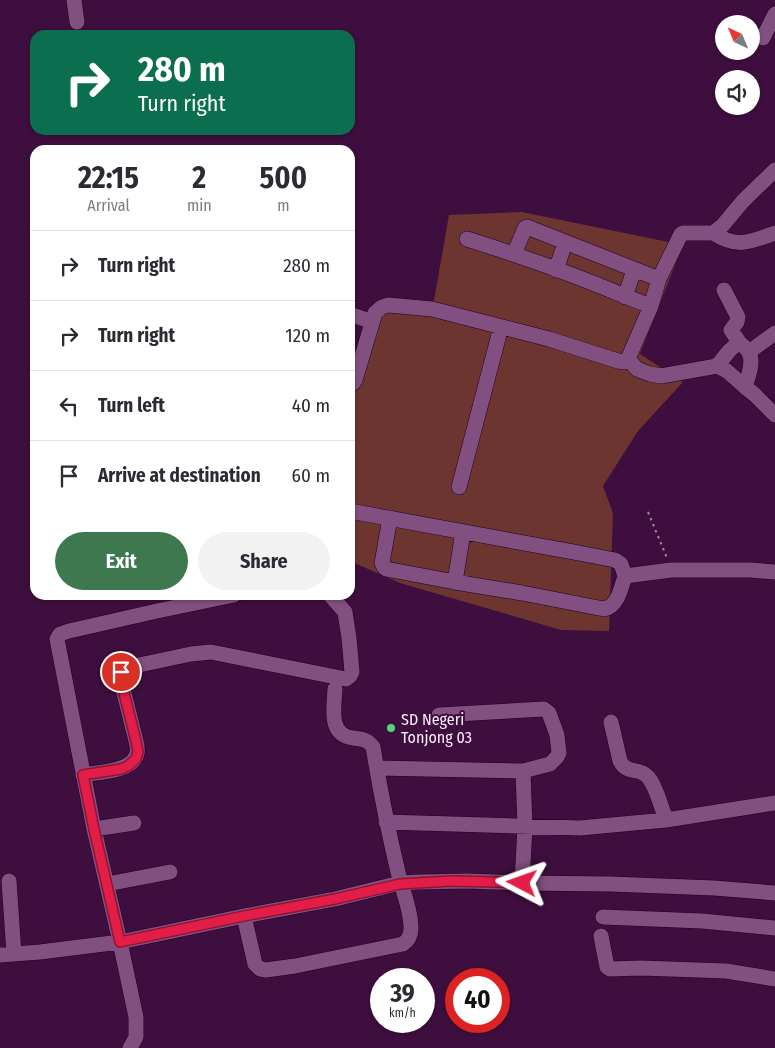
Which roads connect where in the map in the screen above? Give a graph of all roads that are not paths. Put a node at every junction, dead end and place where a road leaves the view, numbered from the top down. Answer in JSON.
{"nodes":[{"id":1,"x":74,"y":0,"type":"edge"},
{"id":2,"x":775,"y":14,"type":"edge"},
{"id":3,"x":77,"y":22,"type":"dead end"},
{"id":4,"x":763,"y":38,"type":"dead end"},
{"id":5,"x":775,"y":170,"type":"edge"},
{"id":6,"x":775,"y":233,"type":"edge"},
{"id":7,"x":713,"y":234,"type":"junction"},
{"id":8,"x":467,"y":239,"type":"dead end"},
{"id":9,"x":565,"y":242,"type":"junction"},
{"id":10,"x":514,"y":254,"type":"junction"},
{"id":11,"x":556,"y":270,"type":"junction"},
{"id":12,"x":634,"y":270,"type":"junction"},
{"id":13,"x":659,"y":279,"type":"junction"},
{"id":14,"x":724,"y":290,"type":"dead end"},
{"id":15,"x":625,"y":297,"type":"junction"},
{"id":16,"x":651,"y":306,"type":"junction"},
{"id":17,"x":355,"y":316,"type":"edge"},
{"id":18,"x":372,"y":322,"type":"junction"},
{"id":19,"x":501,"y":327,"type":"junction"},
{"id":20,"x":775,"y":333,"type":"edge"},
{"id":21,"x":744,"y":347,"type":"junction"},
{"id":22,"x":628,"y":359,"type":"junction"},
{"id":23,"x":717,"y":366,"type":"junction"},
{"id":24,"x":355,"y":380,"type":"edge"},
{"id":25,"x":745,"y":387,"type":"junction"},
{"id":26,"x":775,"y":415,"type":"edge"},
{"id":27,"x":459,"y":487,"type":"dead end"},
{"id":28,"x":355,"y":512,"type":"edge"},
{"id":29,"x":390,"y":518,"type":"junction"},
{"id":30,"x":464,"y":532,"type":"junction"},
{"id":31,"x":775,"y":572,"type":"edge"},
{"id":32,"x":625,"y":576,"type":"junction"},
{"id":33,"x":455,"y":582,"type":"junction"},
{"id":34,"x":210,"y":600,"type":"edge"},
{"id":35,"x":334,"y":600,"type":"edge"},
{"id":36,"x":335,"y":690,"type":"dead end"},
{"id":37,"x":439,"y":715,"type":"dead end"},
{"id":38,"x":611,"y":722,"type":"dead end"},
{"id":39,"x":377,"y":768,"type":"junction"},
{"id":40,"x":523,"y":771,"type":"junction"},
{"id":41,"x":83,"y":775,"type":"junction"},
{"id":42,"x":775,"y":803,"type":"edge"},
{"id":43,"x":666,"y":820,"type":"junction"},
{"id":44,"x":386,"y":822,"type":"junction"},
{"id":45,"x":134,"y":823,"type":"dead end"},
{"id":46,"x":525,"y":827,"type":"junction"},
{"id":47,"x":94,"y":829,"type":"junction"},
{"id":48,"x":170,"y":872,"type":"dead end"},
{"id":49,"x":9,"y":880,"type":"dead end"},
{"id":50,"x":522,"y":883,"type":"junction"},
{"id":51,"x":107,"y":884,"type":"junction"},
{"id":52,"x":400,"y":884,"type":"junction"},
{"id":53,"x":775,"y":893,"type":"edge"},
{"id":54,"x":244,"y":916,"type":"junction"},
{"id":55,"x":603,"y":917,"type":"dead end"},
{"id":56,"x":775,"y":928,"type":"edge"},
{"id":57,"x":601,"y":936,"type":"dead end"},
{"id":58,"x":120,"y":942,"type":"junction"},
{"id":59,"x":7,"y":955,"type":"edge"},
{"id":60,"x":775,"y":979,"type":"edge"},
{"id":61,"x":130,"y":1048,"type":"edge"}],
"edges":[{"from":1,"to":3,"type":"street"},
{"from":2,"to":4,"type":"street"},
{"from":5,"to":7,"type":"street"},
{"from":6,"to":7,"type":"street"},
{"from":7,"to":13,"type":"street"},
{"from":8,"to":10,"type":"street"},
{"from":9,"to":10,"type":"street"},
{"from":9,"to":11,"type":"street"},
{"from":9,"to":12,"type":"street"},
{"from":10,"to":11,"type":"street"},
{"from":11,"to":15,"type":"street"},
{"from":12,"to":13,"type":"street"},
{"from":12,"to":15,"type":"street"},
{"from":13,"to":16,"type":"street"},
{"from":14,"to":21,"type":"street"},
{"from":15,"to":16,"type":"street"},
{"from":16,"to":22,"type":"street"},
{"from":17,"to":18,"type":"street"},
{"from":18,"to":19,"type":"street"},
{"from":18,"to":24,"type":"street"},
{"from":19,"to":22,"type":"street"},
{"from":19,"to":27,"type":"street"},
{"from":20,"to":21,"type":"street"},
{"from":21,"to":23,"type":"street"},
{"from":21,"to":25,"type":"street"},
{"from":22,"to":23,"type":"street"},
{"from":23,"to":25,"type":"street"},
{"from":25,"to":26,"type":"street"},
{"from":28,"to":29,"type":"street"},
{"from":29,"to":30,"type":"street"},
{"from":29,"to":33,"type":"street"},
{"from":30,"to":32,"type":"street"},
{"from":30,"to":33,"type":"street"},
{"from":31,"to":32,"type":"street"},
{"from":32,"to":33,"type":"street"},
{"from":34,"to":41,"type":"street"},
{"from":35,"to":41,"type":"street"},
{"from":36,"to":39,"type":"street"},
{"from":37,"to":40,"type":"street"},
{"from":38,"to":43,"type":"street"},
{"from":39,"to":40,"type":"street"},
{"from":39,"to":44,"type":"street"},
{"from":40,"to":46,"type":"street"},
{"from":41,"to":47,"type":"street"},
{"from":42,"to":43,"type":"street"},
{"from":43,"to":46,"type":"street"},
{"from":44,"to":46,"type":"street"},
{"from":44,"to":52,"type":"street"},
{"from":45,"to":47,"type":"street"},
{"from":46,"to":50,"type":"street"},
{"from":47,"to":51,"type":"street"},
{"from":48,"to":51,"type":"street"},
{"from":49,"to":59,"type":"street"},
{"from":50,"to":52,"type":"street"},
{"from":50,"to":53,"type":"street"},
{"from":51,"to":58,"type":"street"},
{"from":52,"to":54,"type":"street"},
{"from":52,"to":54,"type":"street"},
{"from":54,"to":58,"type":"street"},
{"from":55,"to":56,"type":"street"},
{"from":57,"to":60,"type":"street"},
{"from":58,"to":59,"type":"street"},
{"from":58,"to":61,"type":"street"}]}
